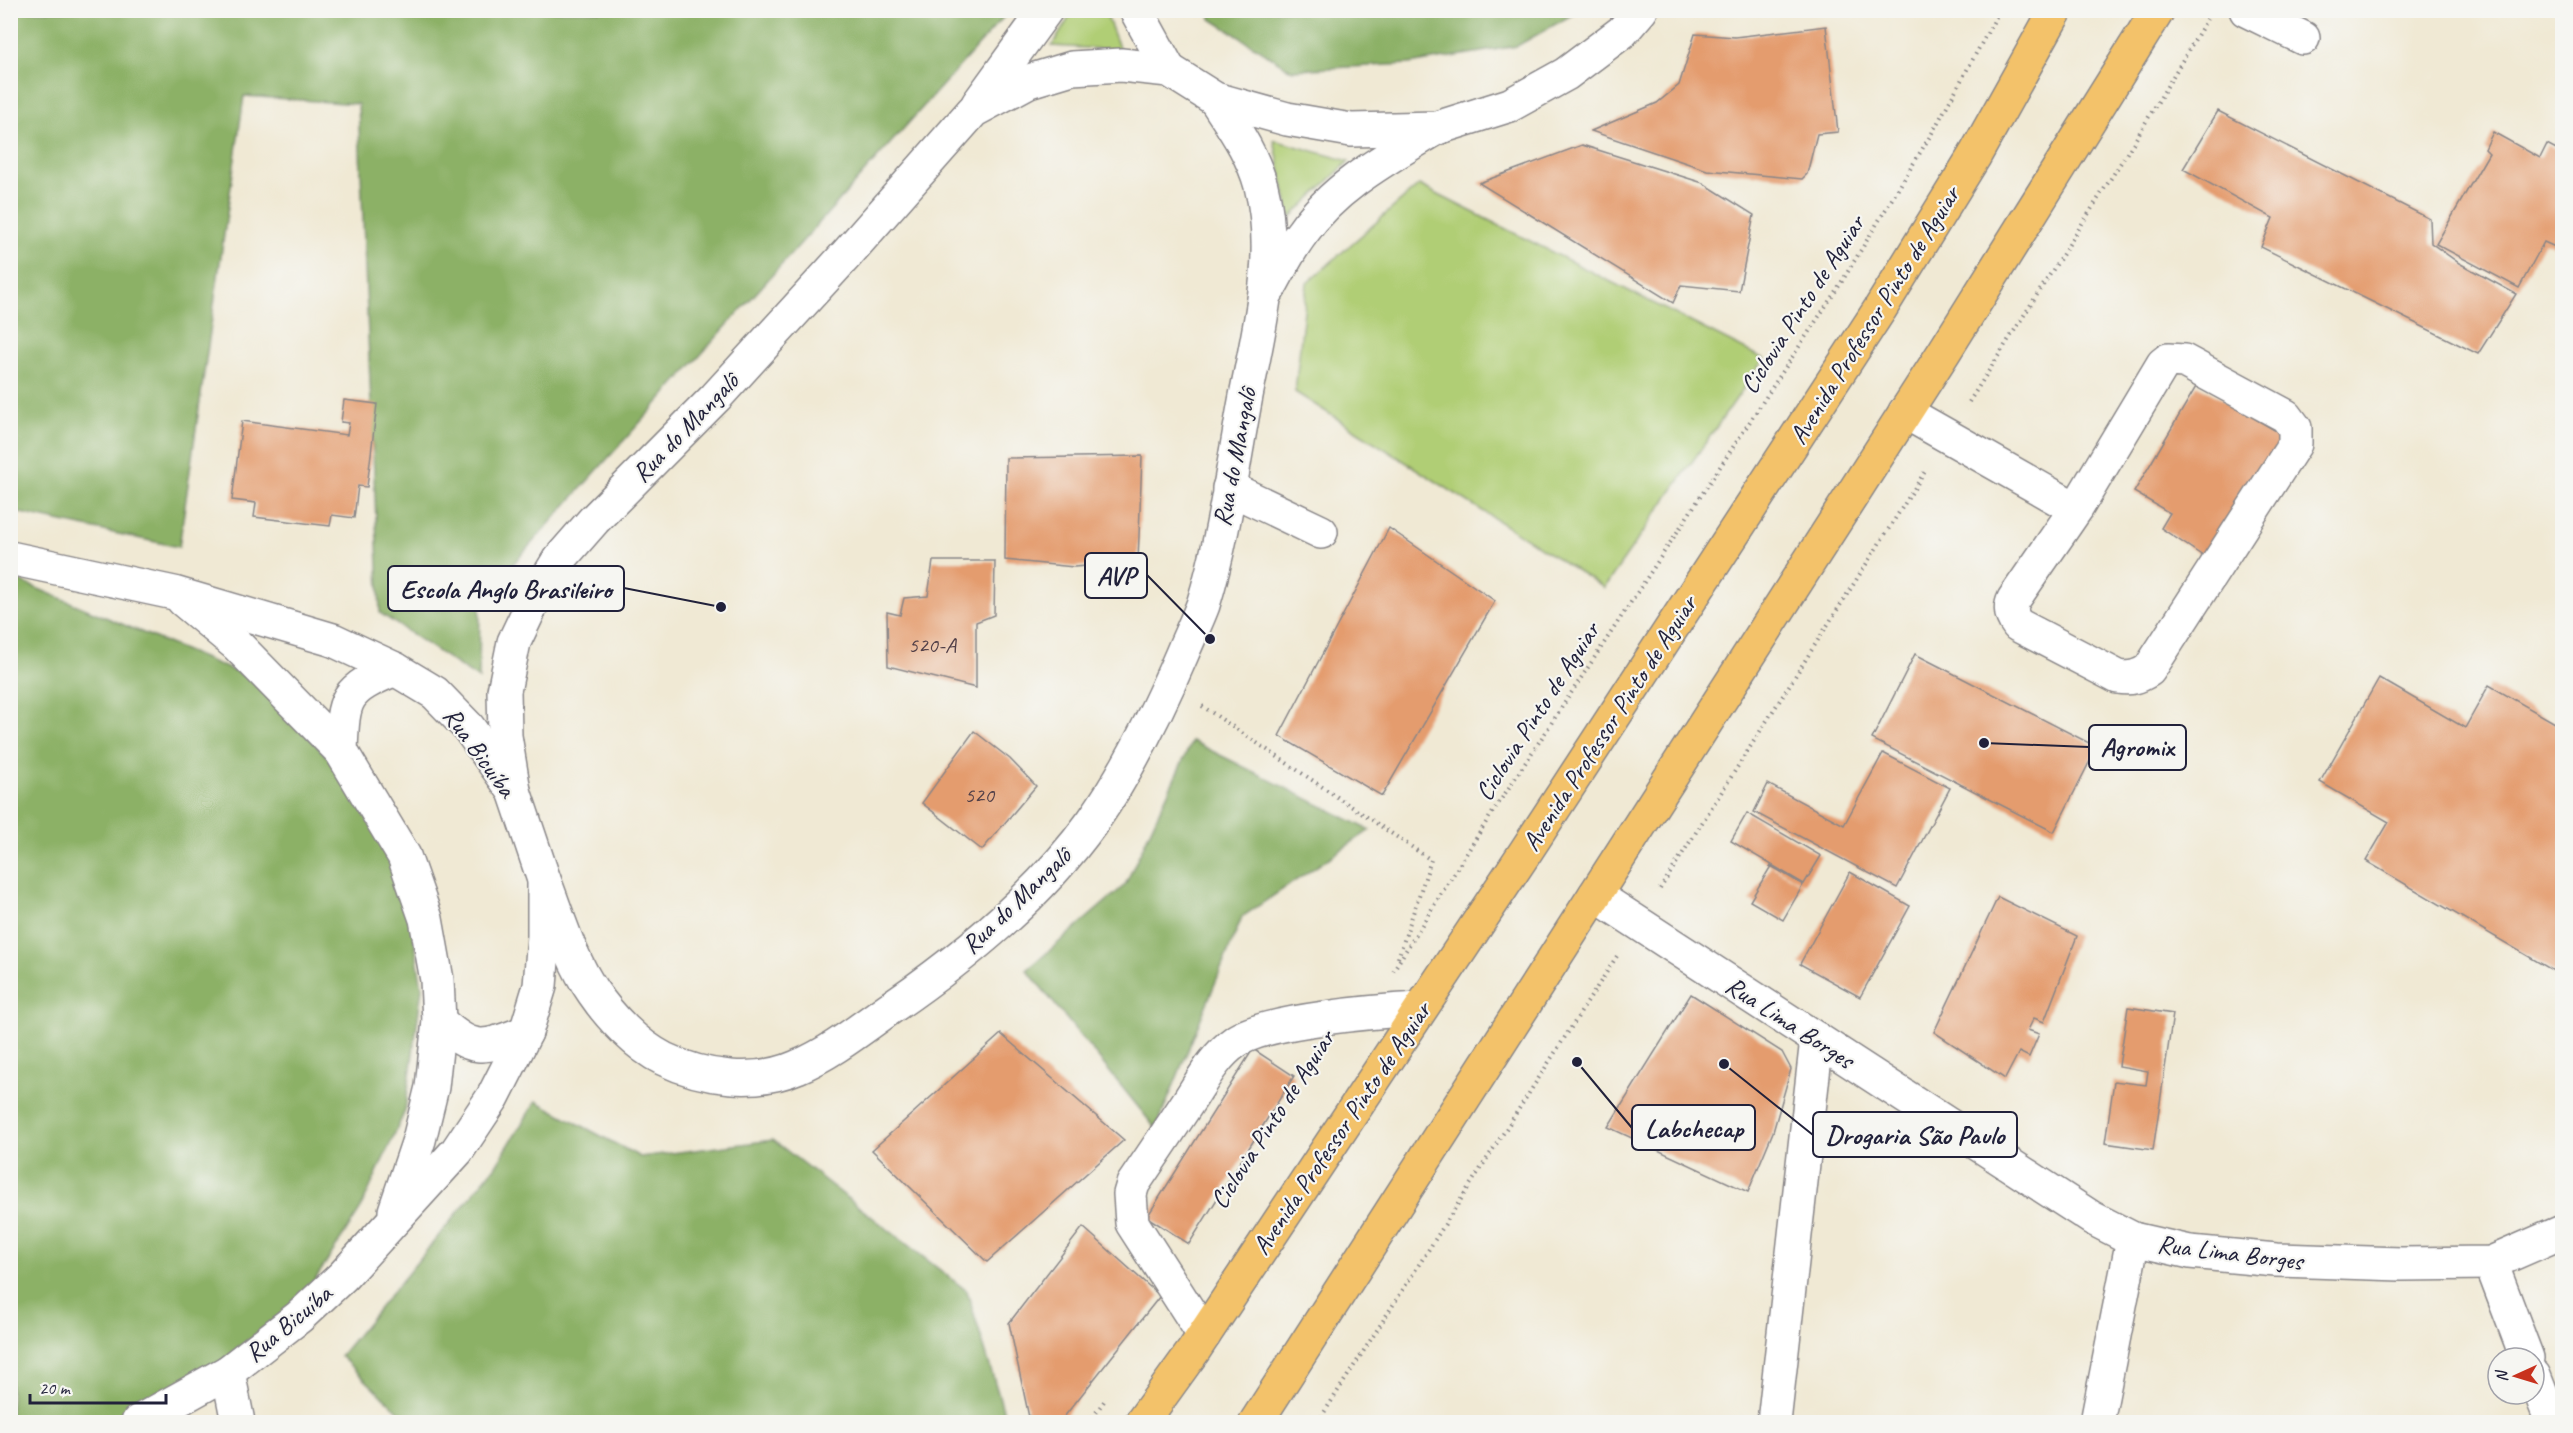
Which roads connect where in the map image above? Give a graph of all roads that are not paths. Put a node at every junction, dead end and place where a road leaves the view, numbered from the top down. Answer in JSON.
{"nodes":[{"id":1,"x":1046,"y":10,"type":"edge"},
{"id":2,"x":1137,"y":10,"type":"edge"},
{"id":3,"x":1641,"y":10,"type":"edge"},
{"id":4,"x":2056,"y":10,"type":"edge"},
{"id":5,"x":2158,"y":10,"type":"edge"},
{"id":6,"x":2247,"y":10,"type":"edge"},
{"id":7,"x":2303,"y":38,"type":"dead end"},
{"id":8,"x":1169,"y":70,"type":"junction"},
{"id":9,"x":1215,"y":99,"type":"junction"},
{"id":10,"x":973,"y":111,"type":"junction"},
{"id":11,"x":1437,"y":128,"type":"junction"},
{"id":12,"x":1266,"y":294,"type":"junction"},
{"id":13,"x":1905,"y":412,"type":"junction"},
{"id":14,"x":1228,"y":488,"type":"junction"},
{"id":15,"x":2076,"y":509,"type":"junction"},
{"id":16,"x":1321,"y":532,"type":"dead end"},
{"id":17,"x":10,"y":558,"type":"edge"},
{"id":18,"x":174,"y":593,"type":"junction"},
{"id":19,"x":395,"y":669,"type":"junction"},
{"id":20,"x":340,"y":751,"type":"junction"},
{"id":21,"x":514,"y":791,"type":"junction"},
{"id":22,"x":544,"y":880,"type":"junction"},
{"id":23,"x":1595,"y":895,"type":"junction"},
{"id":24,"x":1420,"y":1009,"type":"junction"},
{"id":25,"x":439,"y":1021,"type":"junction"},
{"id":26,"x":526,"y":1032,"type":"junction"},
{"id":27,"x":1817,"y":1039,"type":"junction"},
{"id":28,"x":392,"y":1222,"type":"junction"},
{"id":29,"x":2562,"y":1232,"type":"edge"},
{"id":30,"x":2133,"y":1239,"type":"junction"},
{"id":31,"x":2491,"y":1263,"type":"junction"},
{"id":32,"x":1204,"y":1335,"type":"junction"},
{"id":33,"x":2522,"y":1346,"type":"edge"},
{"id":34,"x":228,"y":1372,"type":"junction"},
{"id":35,"x":2546,"y":1406,"type":"edge"},
{"id":36,"x":138,"y":1422,"type":"edge"},
{"id":37,"x":238,"y":1422,"type":"edge"},
{"id":38,"x":1142,"y":1422,"type":"edge"},
{"id":39,"x":1257,"y":1422,"type":"edge"},
{"id":40,"x":1774,"y":1422,"type":"edge"},
{"id":41,"x":2097,"y":1422,"type":"edge"},
{"id":42,"x":2552,"y":1422,"type":"edge"}],
"edges":[{"from":1,"to":10,"type":"street","name":"Rua do Mangalô"},
{"from":2,"to":8,"type":"street","name":"Rua do Mangalô"},
{"from":3,"to":11,"type":"street","name":"Rua do Mangalô"},
{"from":4,"to":24,"type":"main road","name":"Avenida Professor Pinto de Aguiar"},
{"from":5,"to":13,"type":"main road"},
{"from":6,"to":7,"type":"street"},
{"from":8,"to":9,"type":"street","name":"Rua do Mangalô"},
{"from":8,"to":10,"type":"street","name":"Rua do Mangalô"},
{"from":9,"to":11,"type":"street","name":"Rua do Mangalô"},
{"from":9,"to":12,"type":"street","name":"Rua do Mangalô"},
{"from":10,"to":21,"type":"street","name":"Rua do Mangalô"},
{"from":11,"to":12,"type":"street","name":"Rua do Mangalô"},
{"from":12,"to":14,"type":"street","name":"Rua do Mangalô"},
{"from":13,"to":15,"type":"street"},
{"from":13,"to":23,"type":"main road"},
{"from":14,"to":16,"type":"street"},
{"from":14,"to":22,"type":"street","name":"Rua do Mangalô"},
{"from":15,"to":15,"type":"street"},
{"from":17,"to":18,"type":"street","name":"Rua Bicuíba"},
{"from":18,"to":19,"type":"street","name":"Rua Bicuíba"},
{"from":18,"to":20,"type":"street","name":"Rua Bicuíba"},
{"from":19,"to":20,"type":"street"},
{"from":19,"to":21,"type":"street","name":"Rua Bicuíba"},
{"from":20,"to":25,"type":"street","name":"Rua Bicuíba"},
{"from":21,"to":22,"type":"street","name":"Rua Bicuíba"},
{"from":22,"to":26,"type":"street","name":"Rua Bicuíba"},
{"from":23,"to":27,"type":"street","name":"Rua Lima Borges"},
{"from":23,"to":39,"type":"main road"},
{"from":24,"to":32,"type":"main road","name":"Avenida Professor Pinto de Aguiar"},
{"from":24,"to":32,"type":"street"},
{"from":25,"to":26,"type":"street"},
{"from":25,"to":28,"type":"street","name":"Rua Bicuíba"},
{"from":26,"to":28,"type":"street","name":"Rua Bicuíba"},
{"from":27,"to":30,"type":"street","name":"Rua Lima Borges"},
{"from":27,"to":40,"type":"street"},
{"from":28,"to":34,"type":"street","name":"Rua Bicuíba"},
{"from":29,"to":31,"type":"street","name":"Rua Lima Borges"},
{"from":30,"to":31,"type":"street","name":"Rua Lima Borges"},
{"from":30,"to":41,"type":"street"},
{"from":31,"to":33,"type":"street"},
{"from":32,"to":38,"type":"main road","name":"Avenida Professor Pinto de Aguiar"},
{"from":34,"to":36,"type":"street","name":"Rua Bicuíba"},
{"from":34,"to":37,"type":"street"},
{"from":35,"to":42,"type":"street"}]}
